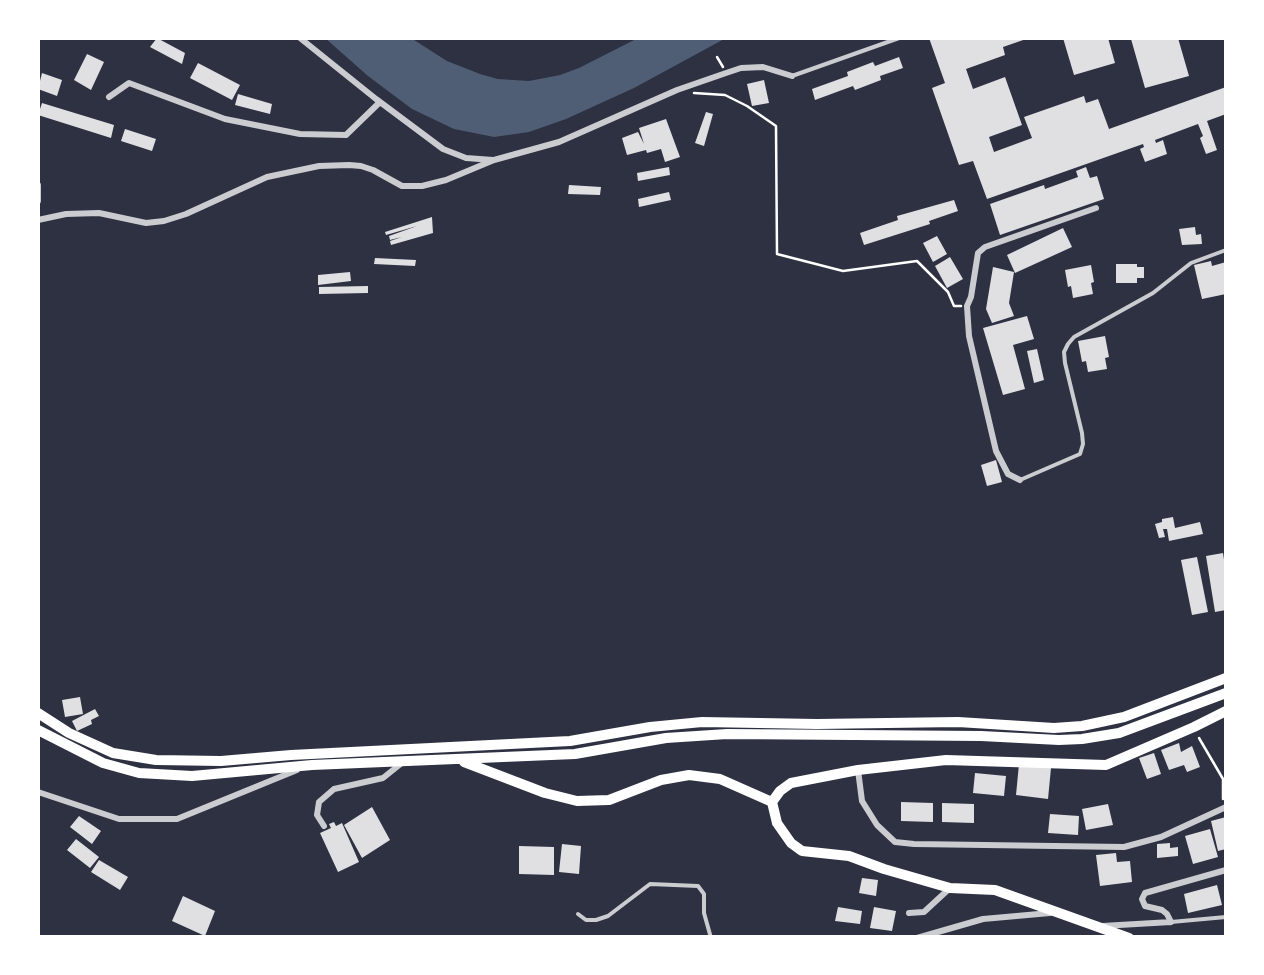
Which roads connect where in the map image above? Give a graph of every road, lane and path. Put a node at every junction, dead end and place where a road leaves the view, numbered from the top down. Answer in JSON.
{"nodes":[{"id":1,"x":300,"y":38,"type":"edge"},
{"id":2,"x":900,"y":38,"type":"edge"},
{"id":3,"x":792,"y":76,"type":"joint"},
{"id":4,"x":677,"y":90,"type":"junction"},
{"id":5,"x":109,"y":96,"type":"dead end"},
{"id":6,"x":380,"y":102,"type":"junction"},
{"id":7,"x":494,"y":160,"type":"junction"},
{"id":8,"x":38,"y":185,"type":"edge"},
{"id":9,"x":38,"y":200,"type":"edge"},
{"id":10,"x":1096,"y":208,"type":"dead end"},
{"id":11,"x":38,"y":220,"type":"edge"},
{"id":12,"x":1226,"y":250,"type":"edge"},
{"id":13,"x":967,"y":306,"type":"junction"},
{"id":14,"x":1020,"y":480,"type":"joint"},
{"id":15,"x":1226,"y":678,"type":"edge"},
{"id":16,"x":1226,"y":694,"type":"edge"},
{"id":17,"x":1226,"y":711,"type":"edge"},
{"id":18,"x":38,"y":713,"type":"edge"},
{"id":19,"x":1213,"y":718,"type":"junction"},
{"id":20,"x":1194,"y":728,"type":"junction"},
{"id":21,"x":38,"y":730,"type":"edge"},
{"id":22,"x":459,"y":760,"type":"junction"},
{"id":23,"x":404,"y":762,"type":"junction"},
{"id":24,"x":312,"y":765,"type":"junction"},
{"id":25,"x":858,"y":770,"type":"junction"},
{"id":26,"x":38,"y":792,"type":"edge"},
{"id":27,"x":772,"y":802,"type":"junction"},
{"id":28,"x":1225,"y":808,"type":"edge"},
{"id":29,"x":324,"y":826,"type":"dead end"},
{"id":30,"x":1226,"y":870,"type":"edge"},
{"id":31,"x":950,"y":888,"type":"junction"},
{"id":32,"x":1056,"y":912,"type":"junction"},
{"id":33,"x":909,"y":913,"type":"dead end"},
{"id":34,"x":578,"y":914,"type":"dead end"},
{"id":35,"x":1226,"y":917,"type":"edge"},
{"id":36,"x":1171,"y":922,"type":"junction"},
{"id":37,"x":1098,"y":926,"type":"junction"},
{"id":38,"x":711,"y":938,"type":"edge"},
{"id":39,"x":918,"y":938,"type":"edge"},
{"id":40,"x":1129,"y":938,"type":"edge"}],
"edges":[{"from":1,"to":6,"type":"street"},
{"from":2,"to":3,"type":"lane"},
{"from":3,"to":4,"type":"street"},
{"from":4,"to":7,"type":"street"},
{"from":4,"to":13,"type":"path"},
{"from":5,"to":6,"type":"street"},
{"from":6,"to":7,"type":"street"},
{"from":7,"to":11,"type":"street"},
{"from":8,"to":9,"type":"street"},
{"from":10,"to":13,"type":"street"},
{"from":12,"to":14,"type":"lane"},
{"from":13,"to":14,"type":"street"},
{"from":15,"to":18,"type":"main road"},
{"from":16,"to":19,"type":"main road"},
{"from":16,"to":22,"type":"main road"},
{"from":17,"to":19,"type":"main road"},
{"from":19,"to":20,"type":"main road"},
{"from":20,"to":25,"type":"main road"},
{"from":20,"to":28,"type":"path"},
{"from":21,"to":24,"type":"main road"},
{"from":22,"to":23,"type":"main road"},
{"from":22,"to":27,"type":"main road"},
{"from":23,"to":24,"type":"main road"},
{"from":23,"to":29,"type":"street"},
{"from":24,"to":26,"type":"street"},
{"from":25,"to":27,"type":"main road"},
{"from":25,"to":28,"type":"street"},
{"from":27,"to":31,"type":"main road"},
{"from":30,"to":36,"type":"street"},
{"from":31,"to":32,"type":"main road"},
{"from":31,"to":33,"type":"street"},
{"from":32,"to":37,"type":"main road"},
{"from":32,"to":39,"type":"street"},
{"from":34,"to":38,"type":"lane"},
{"from":35,"to":36,"type":"lane"},
{"from":36,"to":37,"type":"street"},
{"from":37,"to":40,"type":"main road"}]}
